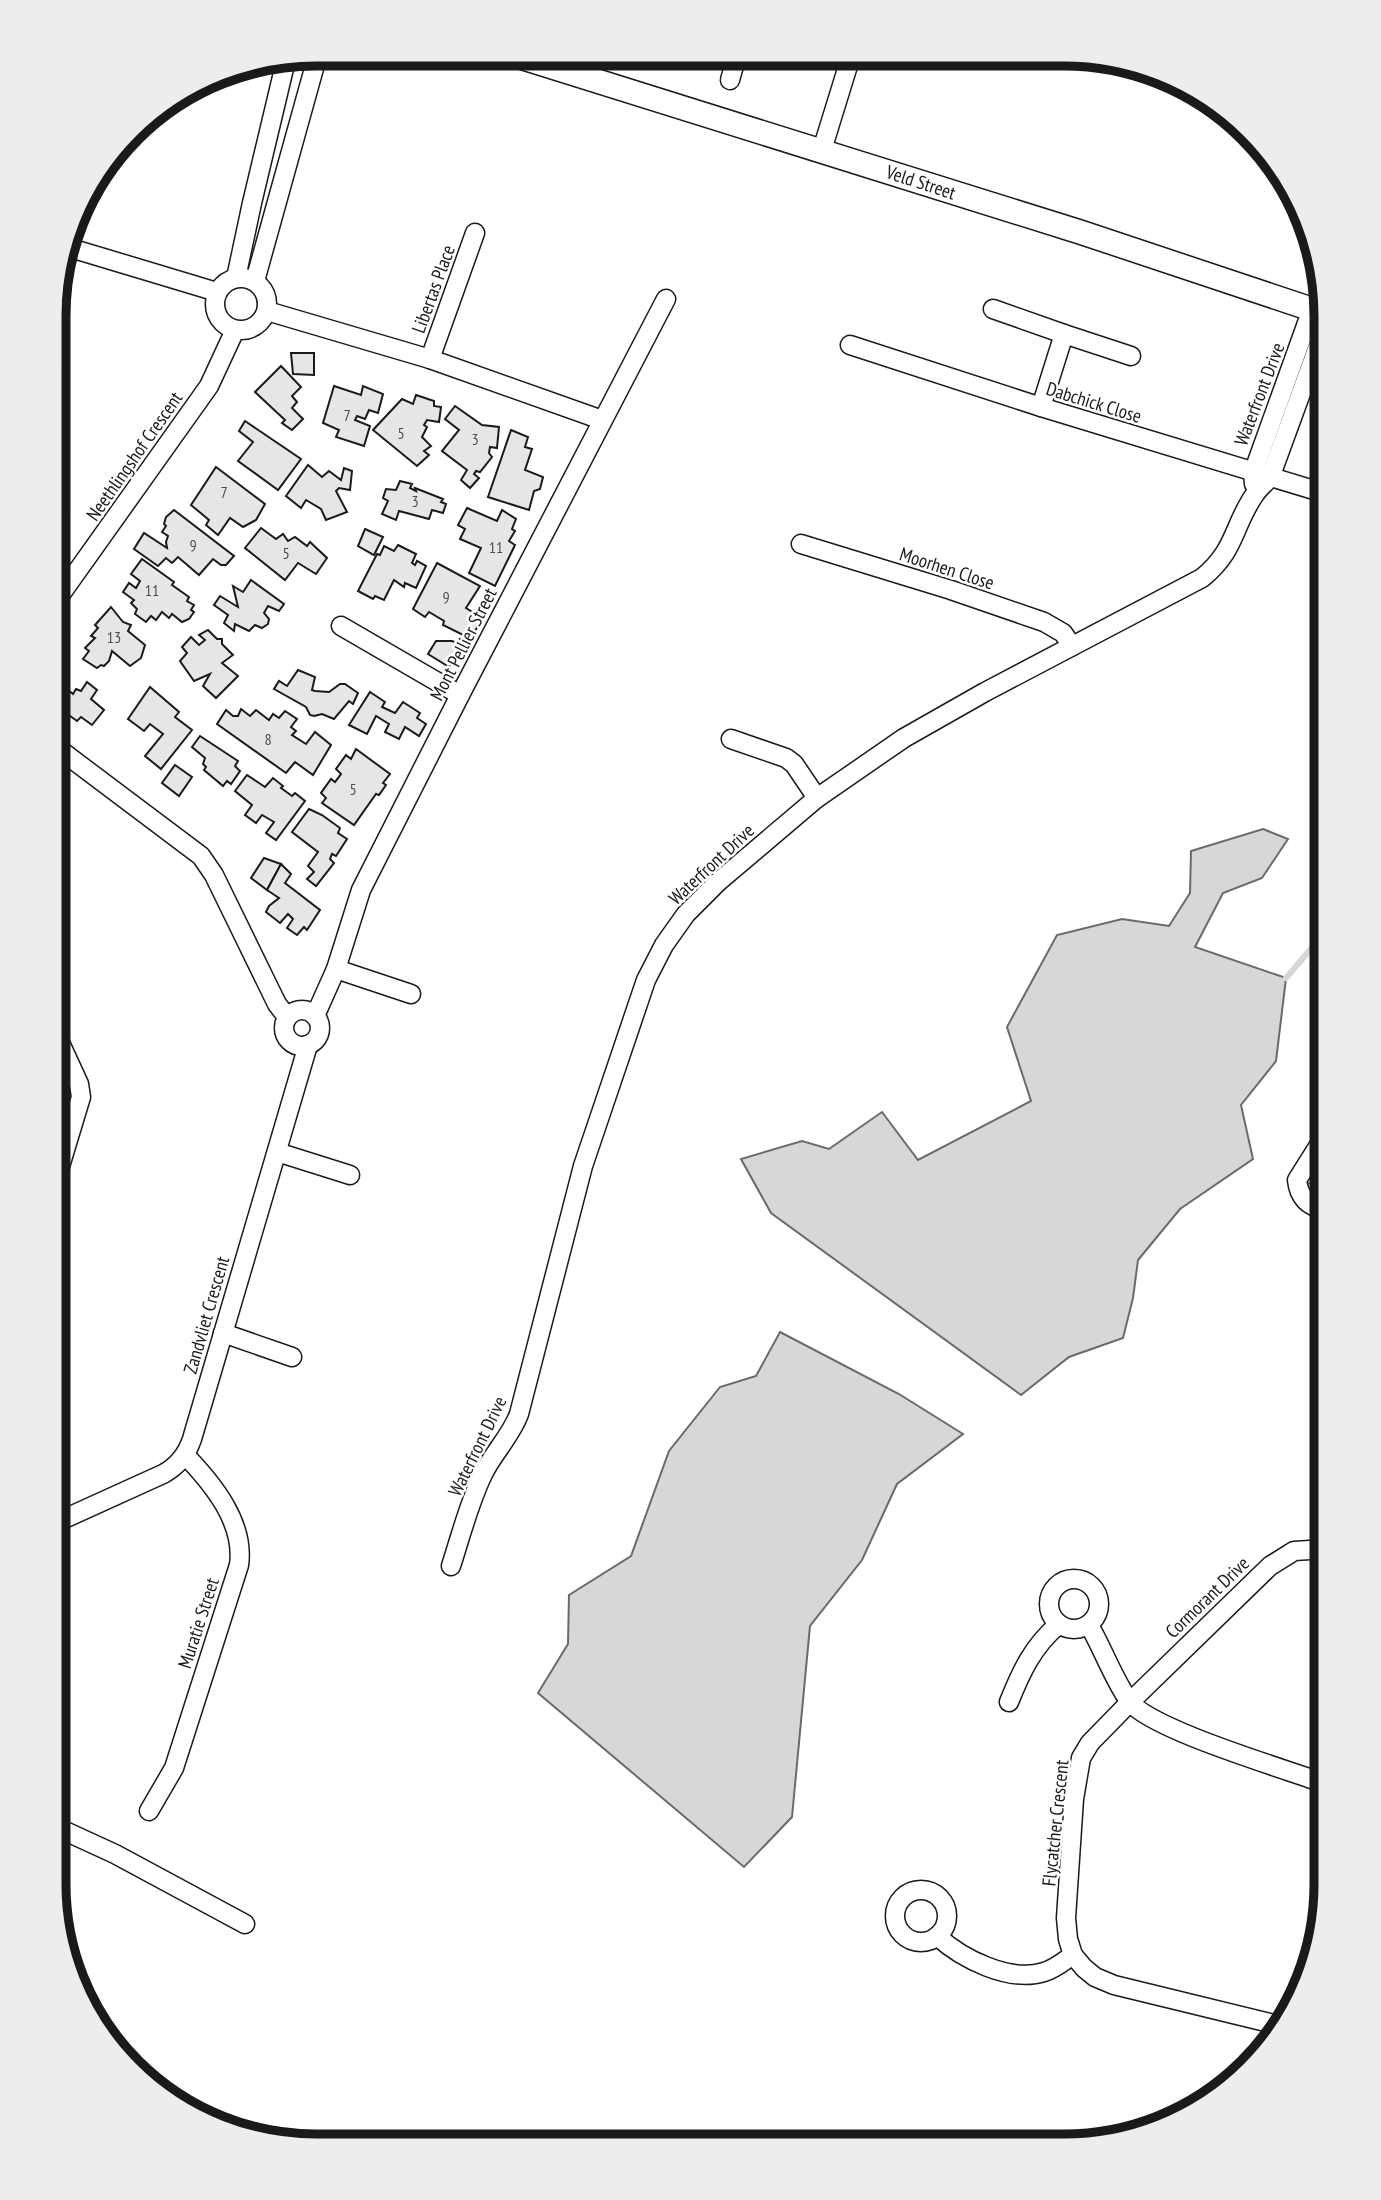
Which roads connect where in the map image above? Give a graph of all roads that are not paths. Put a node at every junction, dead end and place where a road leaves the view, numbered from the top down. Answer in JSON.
{"nodes":[{"id":1,"x":734,"y":66,"type":"edge"},
{"id":2,"x":848,"y":66,"type":"edge"},
{"id":3,"x":314,"y":67,"type":"edge"},
{"id":4,"x":552,"y":67,"type":"edge"},
{"id":5,"x":284,"y":69,"type":"edge"},
{"id":6,"x":730,"y":80,"type":"dead end"},
{"id":7,"x":822,"y":150,"type":"junction"},
{"id":8,"x":475,"y":233,"type":"dead end"},
{"id":9,"x":75,"y":250,"type":"edge"},
{"id":10,"x":236,"y":278,"type":"junction"},
{"id":11,"x":255,"y":281,"type":"junction"},
{"id":12,"x":217,"y":292,"type":"junction"},
{"id":13,"x":666,"y":299,"type":"dead end"},
{"id":14,"x":993,"y":309,"type":"dead end"},
{"id":15,"x":267,"y":311,"type":"junction"},
{"id":16,"x":1314,"y":312,"type":"edge"},
{"id":17,"x":235,"y":330,"type":"junction"},
{"id":18,"x":1063,"y":334,"type":"junction"},
{"id":19,"x":1314,"y":336,"type":"edge"},
{"id":20,"x":850,"y":345,"type":"dead end"},
{"id":21,"x":1131,"y":356,"type":"dead end"},
{"id":22,"x":430,"y":359,"type":"junction"},
{"id":23,"x":1041,"y":407,"type":"junction"},
{"id":24,"x":602,"y":421,"type":"junction"},
{"id":25,"x":1262,"y":475,"type":"junction"},
{"id":26,"x":1314,"y":490,"type":"edge"},
{"id":27,"x":801,"y":544,"type":"dead end"},
{"id":28,"x":66,"y":587,"type":"edge"},
{"id":29,"x":341,"y":626,"type":"dead end"},
{"id":30,"x":1072,"y":646,"type":"junction"},
{"id":31,"x":460,"y":695,"type":"junction"},
{"id":32,"x":731,"y":739,"type":"dead end"},
{"id":33,"x":66,"y":754,"type":"edge"},
{"id":34,"x":817,"y":798,"type":"junction"},
{"id":35,"x":336,"y":969,"type":"junction"},
{"id":36,"x":411,"y":994,"type":"dead end"},
{"id":37,"x":315,"y":1016,"type":"junction"},
{"id":38,"x":287,"y":1017,"type":"junction"},
{"id":39,"x":308,"y":1045,"type":"junction"},
{"id":40,"x":66,"y":1056,"type":"edge"},
{"id":41,"x":66,"y":1146,"type":"edge"},
{"id":42,"x":277,"y":1152,"type":"junction"},
{"id":43,"x":1314,"y":1153,"type":"edge"},
{"id":44,"x":350,"y":1175,"type":"dead end"},
{"id":45,"x":1314,"y":1205,"type":"edge"},
{"id":46,"x":223,"y":1333,"type":"junction"},
{"id":47,"x":292,"y":1357,"type":"dead end"},
{"id":48,"x":185,"y":1455,"type":"junction"},
{"id":49,"x":66,"y":1518,"type":"edge"},
{"id":50,"x":1314,"y":1550,"type":"edge"},
{"id":51,"x":452,"y":1566,"type":"dead end"},
{"id":52,"x":1058,"y":1625,"type":"junction"},
{"id":53,"x":1089,"y":1625,"type":"junction"},
{"id":54,"x":1009,"y":1702,"type":"dead end"},
{"id":55,"x":1130,"y":1702,"type":"junction"},
{"id":56,"x":1314,"y":1780,"type":"edge"},
{"id":57,"x":149,"y":1811,"type":"dead end"},
{"id":58,"x":66,"y":1832,"type":"edge"},
{"id":59,"x":244,"y":1924,"type":"dead end"},
{"id":60,"x":937,"y":1936,"type":"dead end"},
{"id":61,"x":1073,"y":1955,"type":"junction"},
{"id":62,"x":1272,"y":2023,"type":"edge"}],
"edges":[{"from":1,"to":6,"type":"street"},
{"from":2,"to":7,"type":"street"},
{"from":3,"to":11,"type":"street"},
{"from":4,"to":7,"type":"street","name":"Veld Street"},
{"from":5,"to":10,"type":"street"},
{"from":7,"to":16,"type":"street","name":"Veld Street"},
{"from":8,"to":22,"type":"street","name":"Libertas Place"},
{"from":9,"to":12,"type":"street"},
{"from":10,"to":11,"type":"street"},
{"from":10,"to":12,"type":"street"},
{"from":11,"to":15,"type":"street"},
{"from":12,"to":17,"type":"street"},
{"from":13,"to":24,"type":"street","name":"Mont Pellier Street"},
{"from":14,"to":18,"type":"street"},
{"from":15,"to":17,"type":"street"},
{"from":15,"to":22,"type":"street"},
{"from":17,"to":28,"type":"street","name":"Neethlingshof Crescent"},
{"from":18,"to":21,"type":"street"},
{"from":18,"to":23,"type":"street"},
{"from":19,"to":25,"type":"street","name":"Waterfront Drive"},
{"from":20,"to":23,"type":"street","name":"Dabchick Close"},
{"from":22,"to":24,"type":"street"},
{"from":23,"to":25,"type":"street","name":"Dabchick Close"},
{"from":24,"to":31,"type":"street","name":"Mont Pellier Street"},
{"from":25,"to":26,"type":"street","name":"Dabchick Close"},
{"from":25,"to":30,"type":"street","name":"Waterfront Drive"},
{"from":27,"to":30,"type":"street","name":"Moorhen Close"},
{"from":29,"to":31,"type":"street"},
{"from":30,"to":34,"type":"street","name":"Waterfront Drive"},
{"from":31,"to":35,"type":"street","name":"Mont Pellier Street"},
{"from":32,"to":34,"type":"street"},
{"from":33,"to":38,"type":"street"},
{"from":34,"to":51,"type":"street","name":"Waterfront Drive"},
{"from":35,"to":36,"type":"street"},
{"from":35,"to":37,"type":"street","name":"Mont Pellier Street"},
{"from":37,"to":38,"type":"street"},
{"from":37,"to":39,"type":"street"},
{"from":38,"to":39,"type":"street"},
{"from":39,"to":42,"type":"street","name":"Zandvliet Crescent"},
{"from":40,"to":41,"type":"street"},
{"from":42,"to":44,"type":"street"},
{"from":42,"to":46,"type":"street","name":"Zandvliet Crescent"},
{"from":43,"to":45,"type":"street"},
{"from":46,"to":47,"type":"street"},
{"from":46,"to":48,"type":"street","name":"Zandvliet Crescent"},
{"from":48,"to":49,"type":"street"},
{"from":48,"to":57,"type":"street","name":"Muratie Street"},
{"from":50,"to":55,"type":"street","name":"Cormorant Drive"},
{"from":52,"to":53,"type":"street"},
{"from":52,"to":53,"type":"street"},
{"from":52,"to":54,"type":"street"},
{"from":53,"to":55,"type":"street"},
{"from":55,"to":56,"type":"street"},
{"from":55,"to":61,"type":"street","name":"Flycatcher Crescent"},
{"from":58,"to":59,"type":"street"},
{"from":60,"to":61,"type":"street"},
{"from":61,"to":62,"type":"street"}]}
